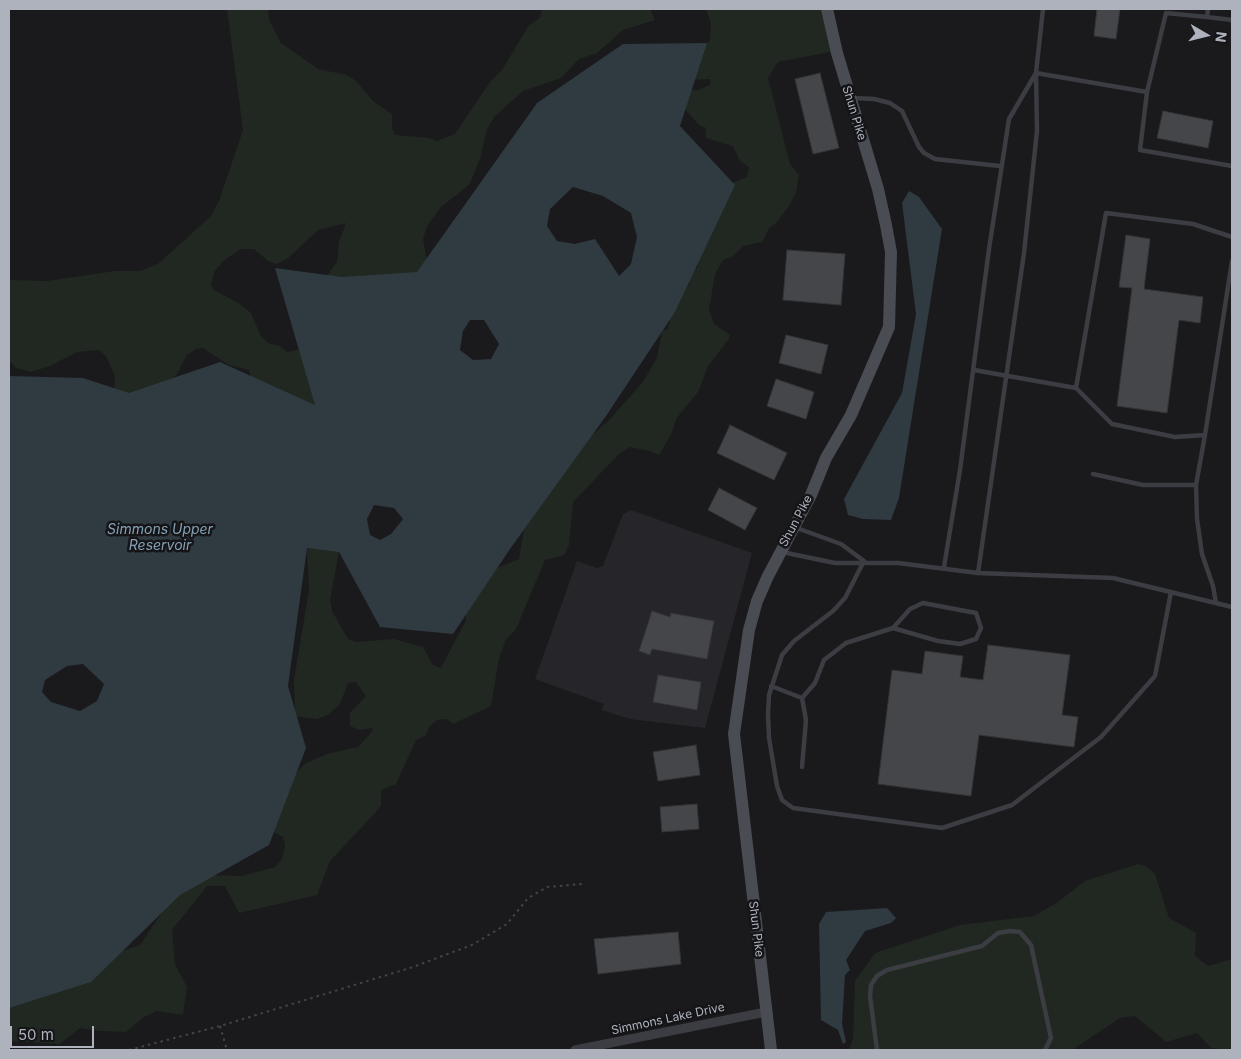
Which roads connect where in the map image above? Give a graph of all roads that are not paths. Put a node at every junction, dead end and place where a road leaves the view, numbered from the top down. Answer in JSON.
{"nodes":[{"id":1,"x":827,"y":9,"type":"edge"},
{"id":2,"x":1043,"y":9,"type":"edge"},
{"id":3,"x":1208,"y":9,"type":"edge"},
{"id":4,"x":1207,"y":17,"type":"junction"},
{"id":5,"x":1232,"y":20,"type":"edge"},
{"id":6,"x":1036,"y":73,"type":"junction"},
{"id":7,"x":1147,"y":92,"type":"junction"},
{"id":8,"x":850,"y":98,"type":"junction"},
{"id":9,"x":1000,"y":166,"type":"junction"},
{"id":10,"x":1232,"y":166,"type":"edge"},
{"id":11,"x":1232,"y":237,"type":"edge"},
{"id":12,"x":1232,"y":261,"type":"edge"},
{"id":13,"x":974,"y":370,"type":"junction"},
{"id":14,"x":1007,"y":376,"type":"junction"},
{"id":15,"x":1076,"y":388,"type":"junction"},
{"id":16,"x":1205,"y":434,"type":"junction"},
{"id":17,"x":1093,"y":474,"type":"dead end"},
{"id":18,"x":1196,"y":485,"type":"junction"},
{"id":19,"x":792,"y":526,"type":"junction"},
{"id":20,"x":780,"y":552,"type":"junction"},
{"id":21,"x":864,"y":562,"type":"junction"},
{"id":22,"x":944,"y":567,"type":"junction"},
{"id":23,"x":978,"y":573,"type":"junction"},
{"id":24,"x":1171,"y":592,"type":"junction"},
{"id":25,"x":1216,"y":603,"type":"junction"},
{"id":26,"x":1232,"y":607,"type":"edge"},
{"id":27,"x":893,"y":628,"type":"junction"},
{"id":28,"x":771,"y":686,"type":"junction"},
{"id":29,"x":802,"y":698,"type":"junction"},
{"id":30,"x":802,"y":767,"type":"dead end"},
{"id":31,"x":766,"y":1012,"type":"junction"},
{"id":32,"x":576,"y":1050,"type":"edge"},
{"id":33,"x":771,"y":1050,"type":"edge"},
{"id":34,"x":877,"y":1050,"type":"edge"},
{"id":35,"x":1044,"y":1050,"type":"edge"}],
"edges":[{"from":1,"to":8,"type":"main road","name":"Shun Pike"},
{"from":2,"to":6,"type":"lane"},
{"from":3,"to":4,"type":"lane"},
{"from":4,"to":5,"type":"lane"},
{"from":4,"to":7,"type":"lane"},
{"from":6,"to":7,"type":"lane"},
{"from":6,"to":9,"type":"lane"},
{"from":6,"to":14,"type":"lane"},
{"from":7,"to":10,"type":"lane"},
{"from":8,"to":9,"type":"lane"},
{"from":8,"to":19,"type":"main road","name":"Shun Pike"},
{"from":9,"to":13,"type":"lane"},
{"from":11,"to":15,"type":"lane"},
{"from":12,"to":16,"type":"lane"},
{"from":13,"to":14,"type":"lane"},
{"from":13,"to":22,"type":"lane"},
{"from":14,"to":15,"type":"lane"},
{"from":14,"to":23,"type":"lane"},
{"from":15,"to":16,"type":"lane"},
{"from":16,"to":18,"type":"lane"},
{"from":17,"to":18,"type":"lane"},
{"from":18,"to":25,"type":"lane"},
{"from":19,"to":20,"type":"main road","name":"Shun Pike"},
{"from":19,"to":21,"type":"lane"},
{"from":20,"to":21,"type":"lane"},
{"from":20,"to":31,"type":"main road","name":"Shun Pike"},
{"from":21,"to":22,"type":"lane"},
{"from":21,"to":28,"type":"lane"},
{"from":22,"to":23,"type":"lane"},
{"from":23,"to":24,"type":"lane"},
{"from":24,"to":25,"type":"lane"},
{"from":24,"to":28,"type":"lane"},
{"from":25,"to":26,"type":"lane"},
{"from":27,"to":27,"type":"lane"},
{"from":27,"to":29,"type":"lane"},
{"from":28,"to":29,"type":"lane"},
{"from":29,"to":30,"type":"lane"},
{"from":31,"to":32,"type":"street","name":"Simmons Lake Drive"},
{"from":31,"to":33,"type":"main road","name":"Shun Pike"},
{"from":34,"to":35,"type":"lane"}]}
